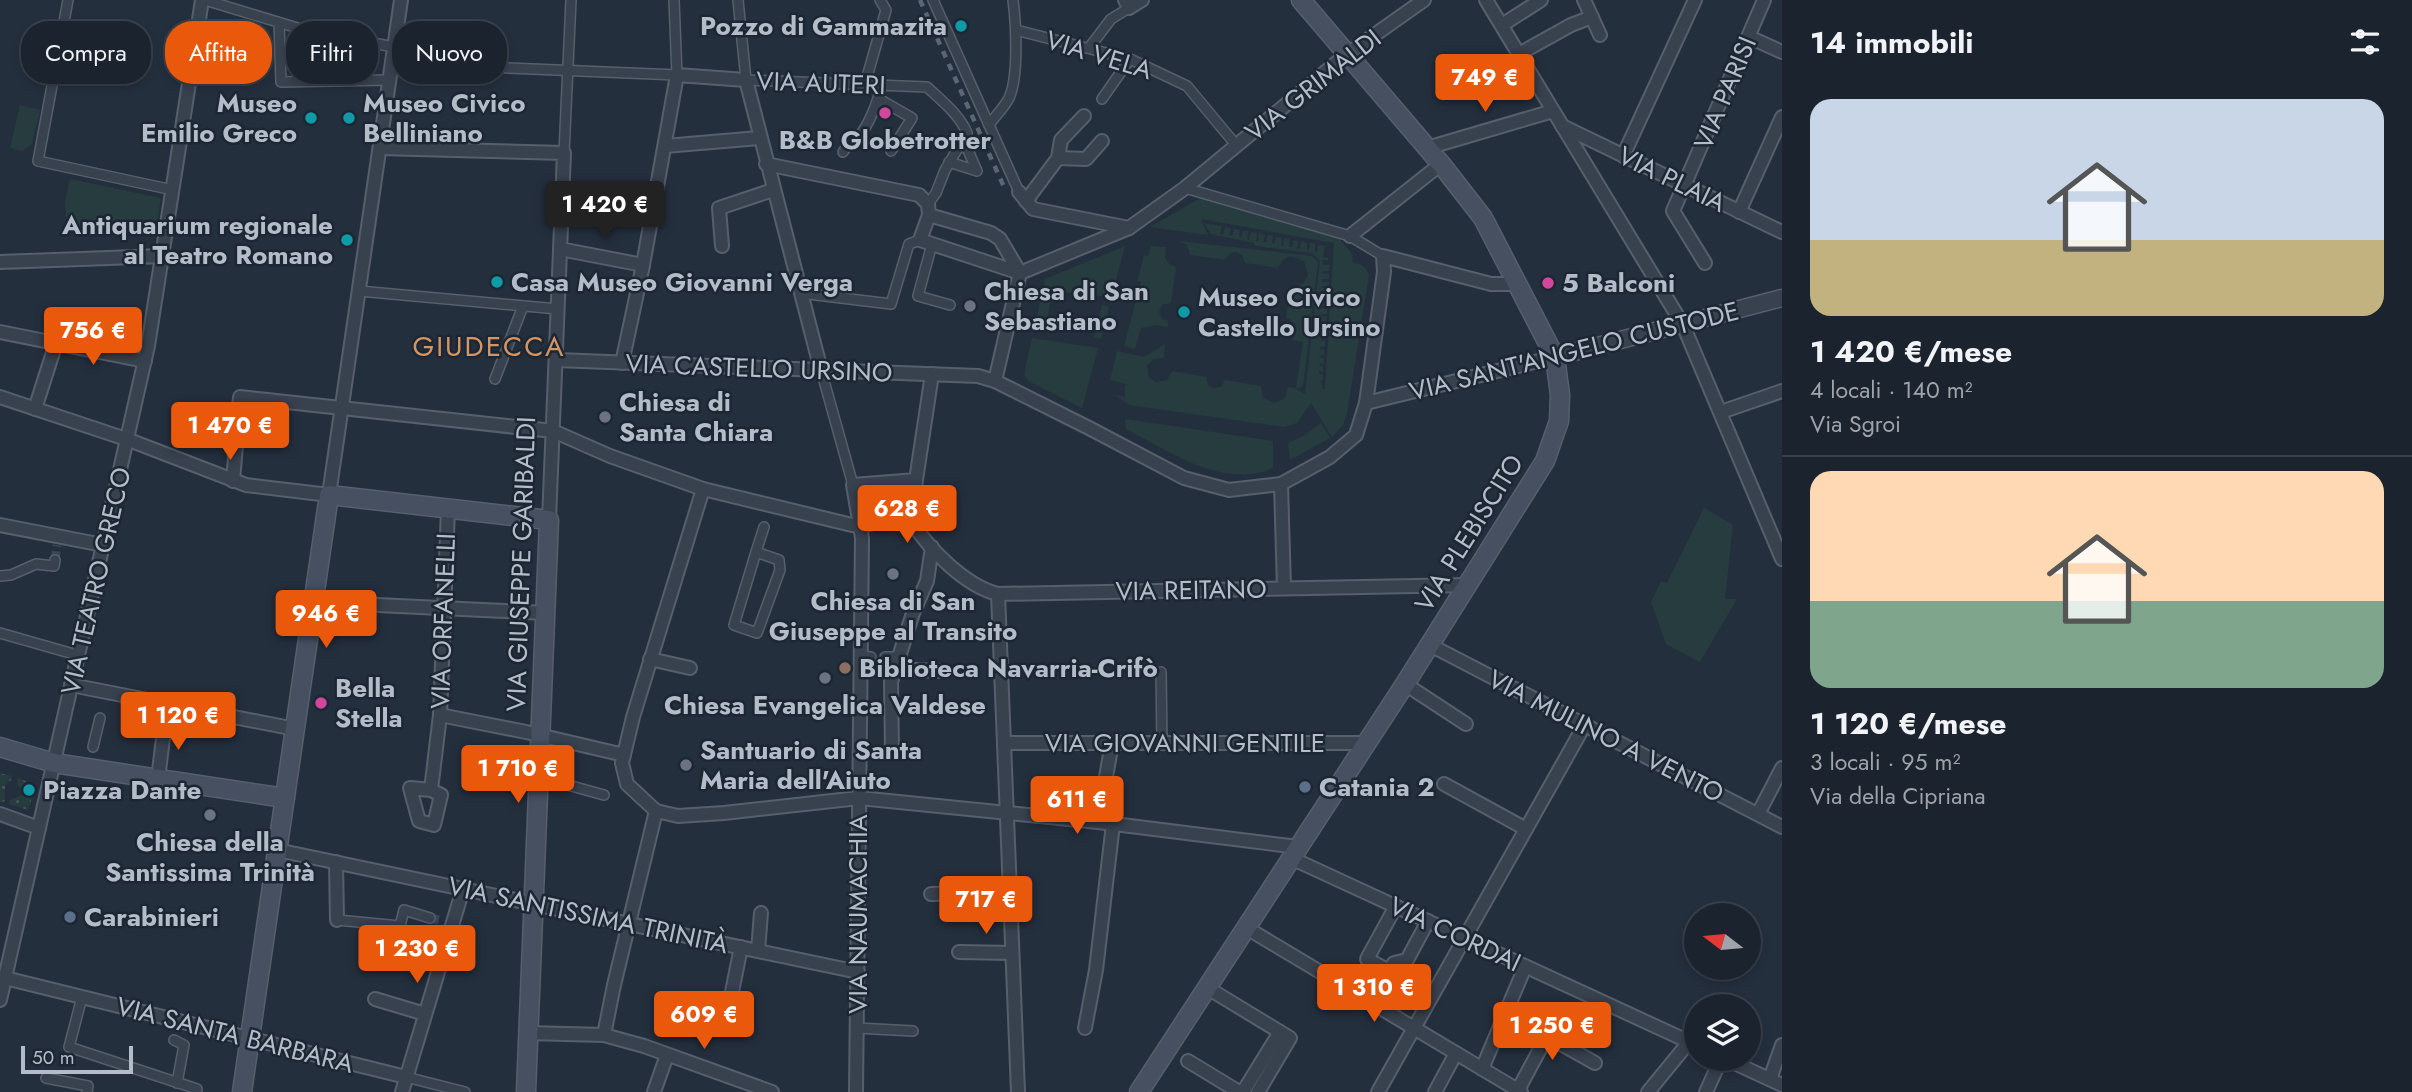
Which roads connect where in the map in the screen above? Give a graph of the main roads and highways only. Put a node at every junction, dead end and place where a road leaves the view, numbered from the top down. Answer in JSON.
{"nodes":[{"id":1,"x":1301,"y":0,"type":"edge"},
{"id":2,"x":0,"y":747,"type":"edge"},
{"id":3,"x":285,"y":798,"type":"junction"},
{"id":4,"x":242,"y":1092,"type":"edge"},
{"id":5,"x":526,"y":1092,"type":"edge"},
{"id":6,"x":1139,"y":1092,"type":"edge"}],
"edges":[{"from":1,"to":6,"type":"main road","name":"VIA PLEBISCITO"},
{"from":2,"to":3,"type":"main road"},
{"from":3,"to":4,"type":"main road"},
{"from":3,"to":5,"type":"main road","name":"VIA GIUSEPPE GARIBALDI"}]}
